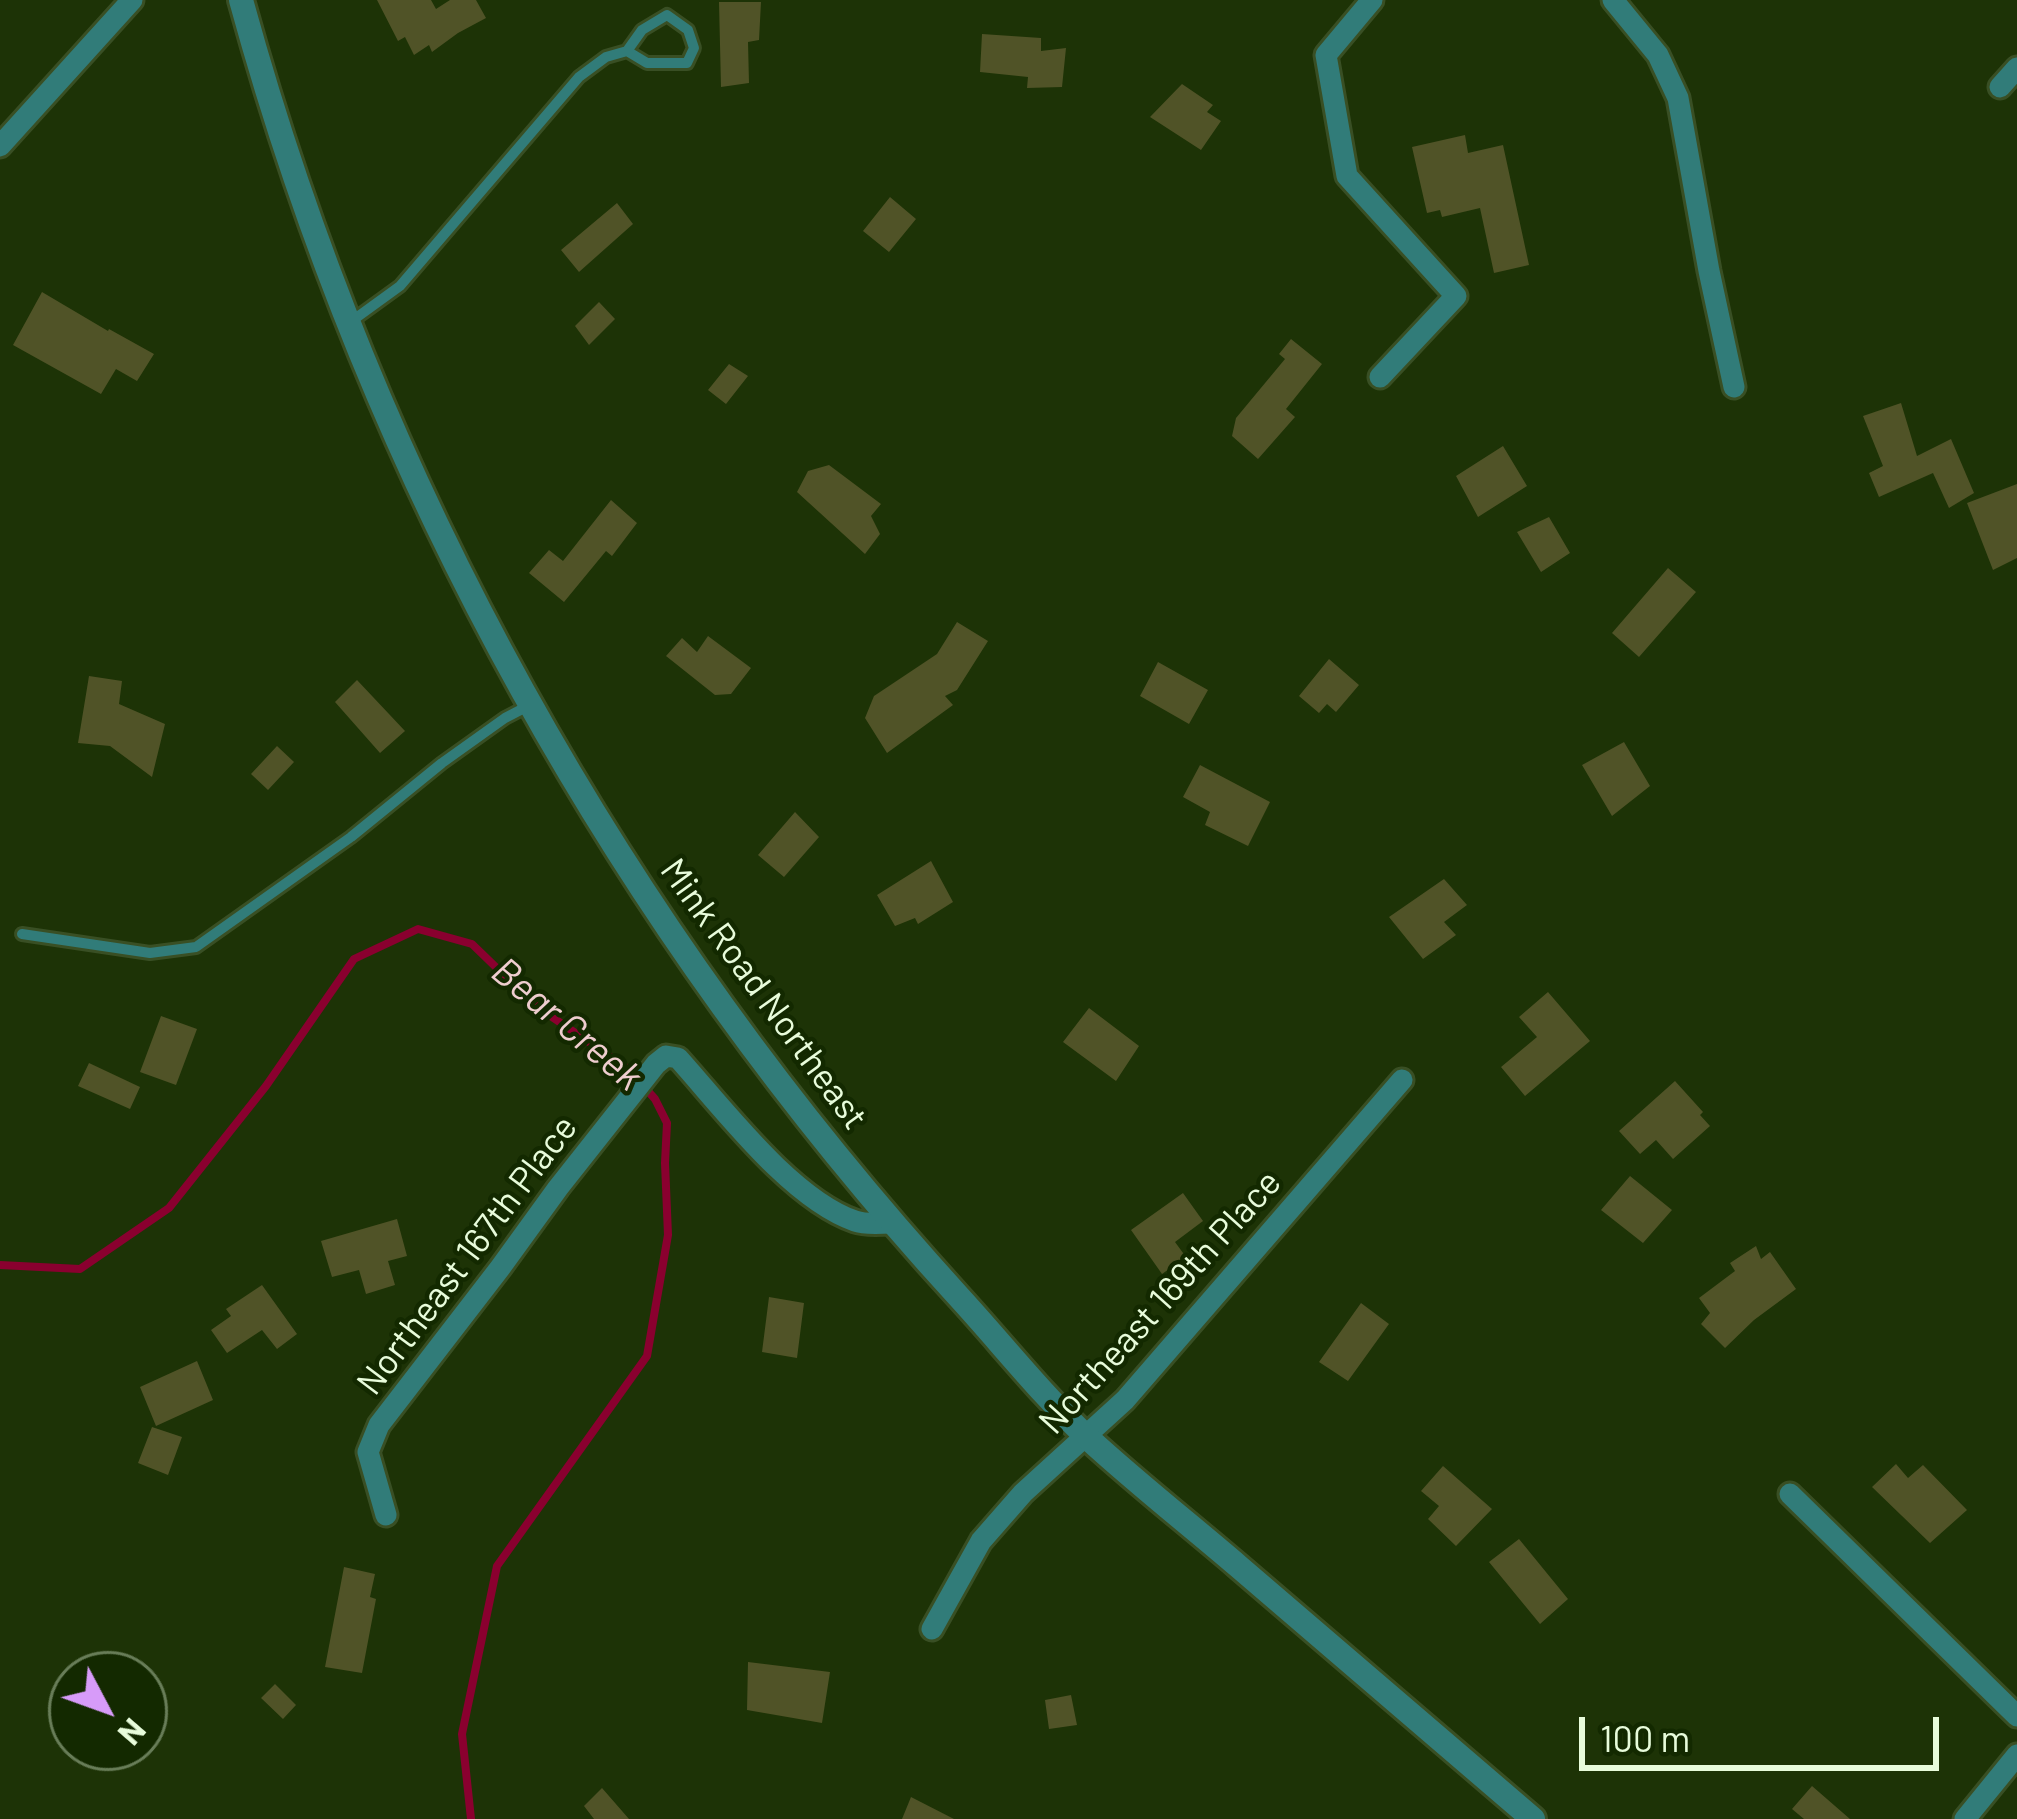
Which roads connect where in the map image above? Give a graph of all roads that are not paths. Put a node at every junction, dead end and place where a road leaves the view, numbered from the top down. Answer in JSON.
{"nodes":[{"id":1,"x":132,"y":0,"type":"edge"},
{"id":2,"x":241,"y":0,"type":"edge"},
{"id":3,"x":1372,"y":0,"type":"edge"},
{"id":4,"x":1613,"y":0,"type":"edge"},
{"id":5,"x":627,"y":51,"type":"junction"},
{"id":6,"x":2017,"y":68,"type":"edge"},
{"id":7,"x":2000,"y":87,"type":"dead end"},
{"id":8,"x":0,"y":146,"type":"edge"},
{"id":9,"x":348,"y":325,"type":"junction"},
{"id":10,"x":1380,"y":377,"type":"dead end"},
{"id":11,"x":1735,"y":386,"type":"dead end"},
{"id":12,"x":530,"y":705,"type":"junction"},
{"id":13,"x":22,"y":934,"type":"dead end"},
{"id":14,"x":1402,"y":1081,"type":"dead end"},
{"id":15,"x":892,"y":1223,"type":"junction"},
{"id":16,"x":1087,"y":1437,"type":"junction"},
{"id":17,"x":1790,"y":1494,"type":"dead end"},
{"id":18,"x":386,"y":1515,"type":"dead end"},
{"id":19,"x":932,"y":1629,"type":"dead end"},
{"id":20,"x":2017,"y":1716,"type":"edge"},
{"id":21,"x":2017,"y":1755,"type":"edge"},
{"id":22,"x":1533,"y":1819,"type":"edge"},
{"id":23,"x":1965,"y":1819,"type":"edge"}],
"edges":[{"from":1,"to":8,"type":"street"},
{"from":2,"to":9,"type":"street","name":"Mink Road Northeast"},
{"from":3,"to":10,"type":"street"},
{"from":4,"to":11,"type":"street"},
{"from":5,"to":5,"type":"lane"},
{"from":5,"to":9,"type":"lane"},
{"from":6,"to":7,"type":"street"},
{"from":9,"to":12,"type":"street","name":"Mink Road Northeast"},
{"from":12,"to":13,"type":"lane"},
{"from":12,"to":15,"type":"street","name":"Mink Road Northeast"},
{"from":14,"to":16,"type":"street","name":"Northeast 169th Place"},
{"from":15,"to":16,"type":"street","name":"Mink Road Northeast"},
{"from":15,"to":18,"type":"street","name":"Northeast 167th Place"},
{"from":16,"to":19,"type":"street","name":"Northeast 169th Place"},
{"from":16,"to":22,"type":"street","name":"Mink Road Northeast"},
{"from":17,"to":20,"type":"street"},
{"from":21,"to":23,"type":"street"}]}
